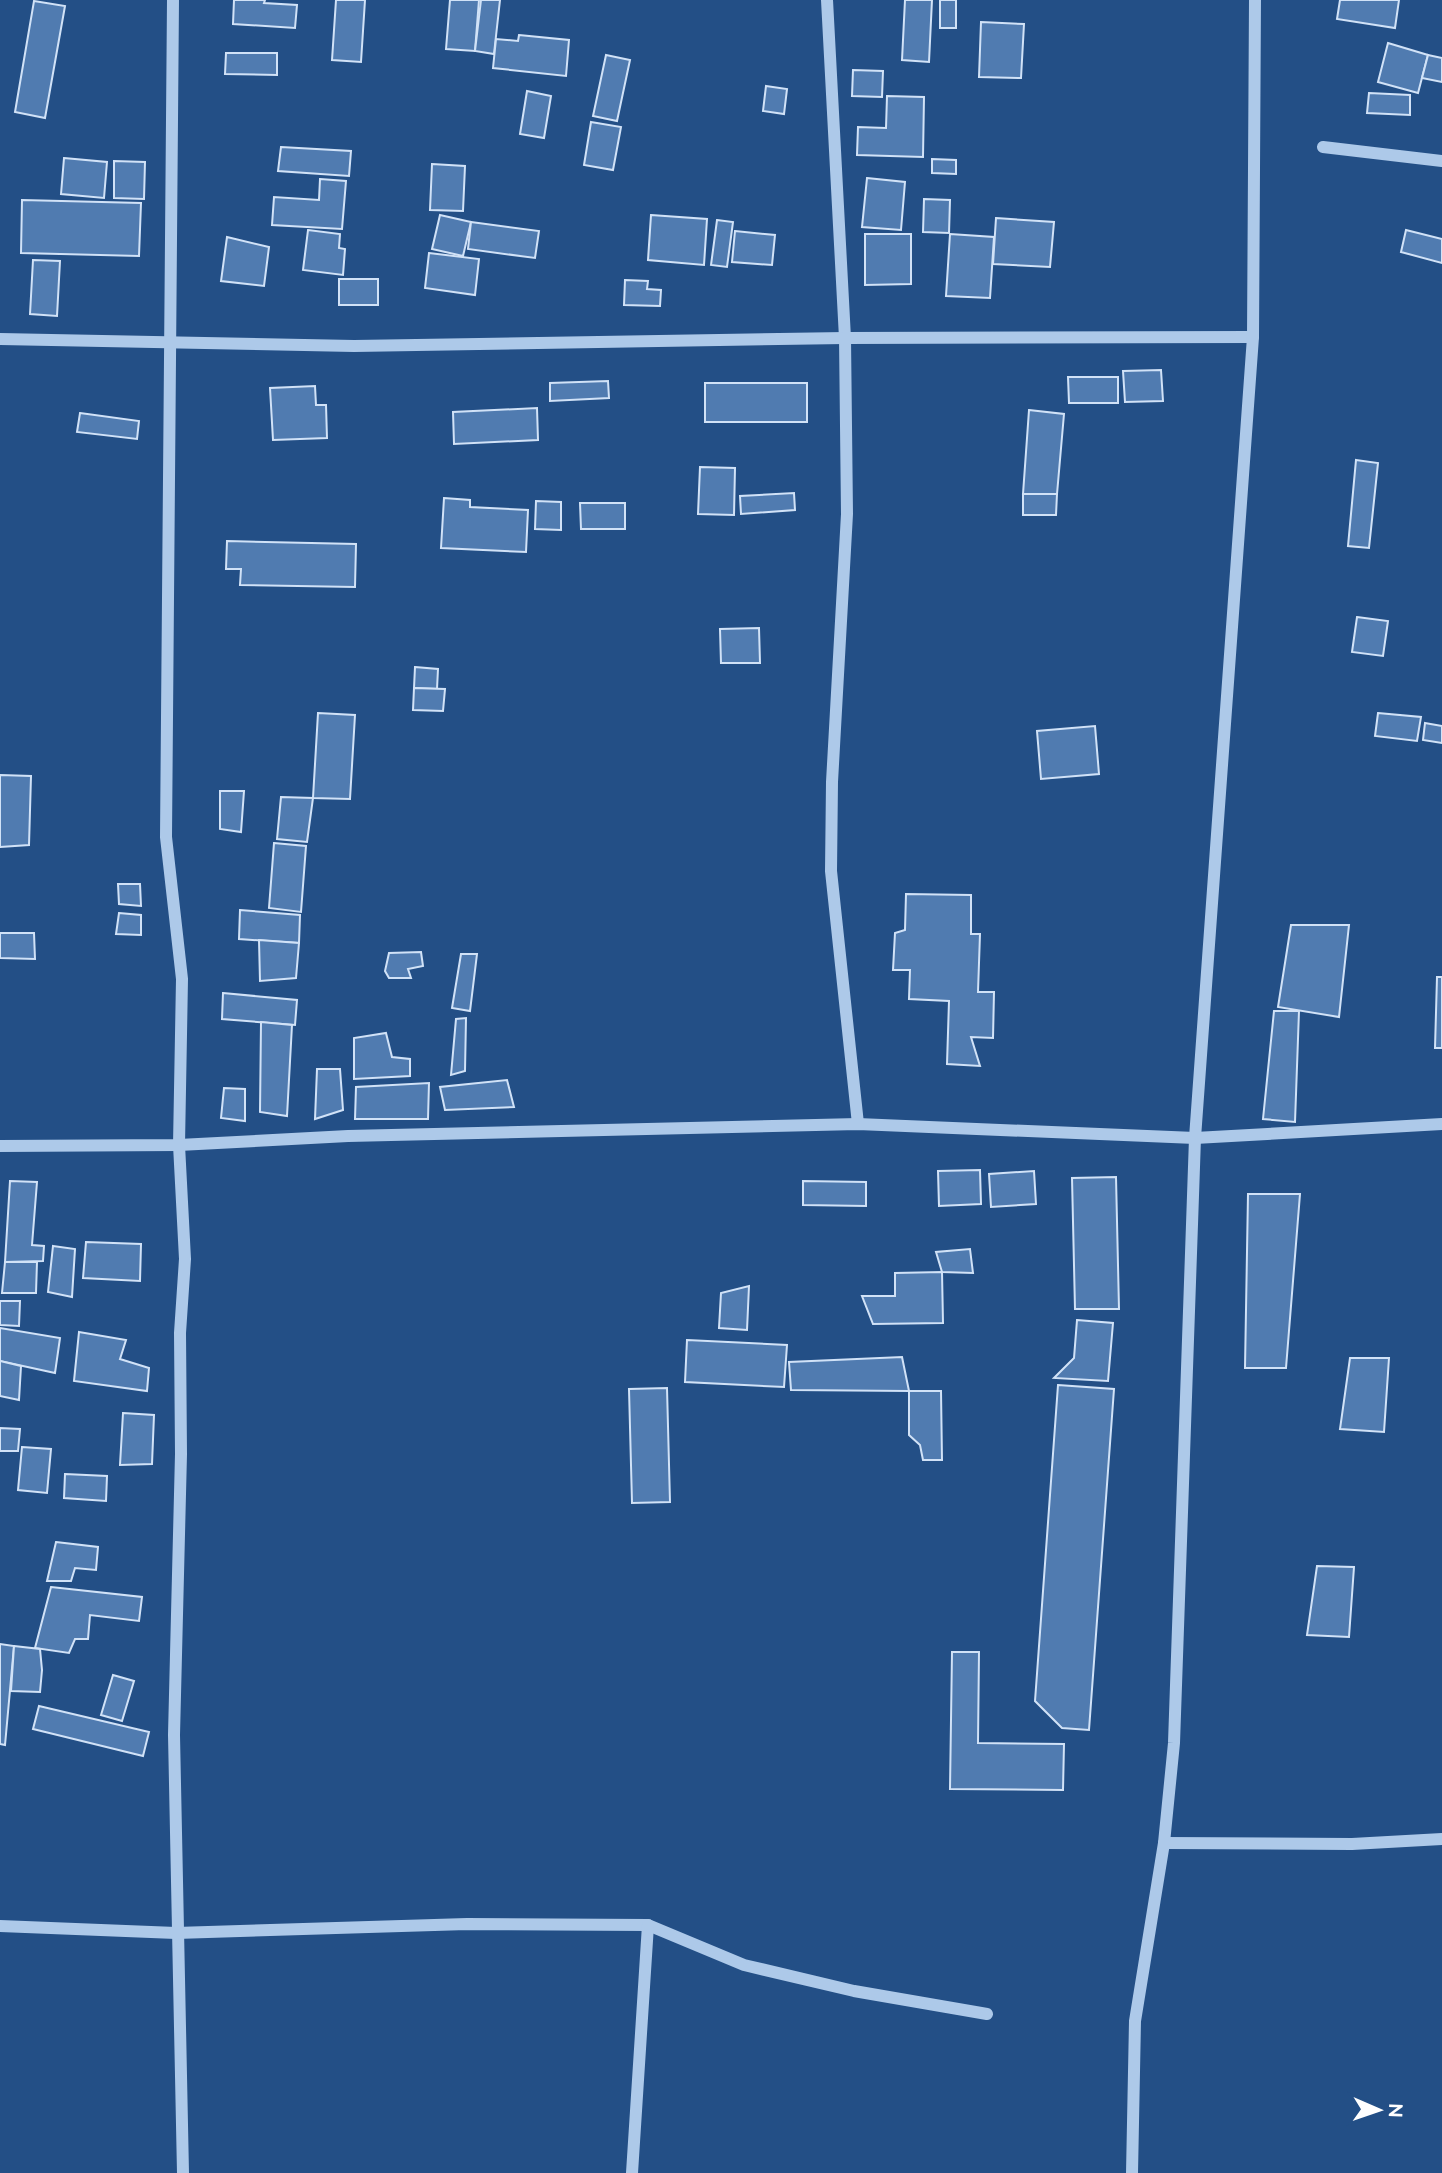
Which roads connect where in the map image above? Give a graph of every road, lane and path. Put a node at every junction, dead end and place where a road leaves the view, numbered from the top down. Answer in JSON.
{"nodes":[{"id":1,"x":173,"y":0,"type":"edge"},
{"id":2,"x":827,"y":0,"type":"edge"},
{"id":3,"x":1255,"y":0,"type":"edge"},
{"id":4,"x":1323,"y":147,"type":"dead end"},
{"id":5,"x":1442,"y":161,"type":"edge"},
{"id":6,"x":1253,"y":337,"type":"junction"},
{"id":7,"x":845,"y":338,"type":"junction"},
{"id":8,"x":0,"y":339,"type":"edge"},
{"id":9,"x":168,"y":340,"type":"junction"},
{"id":10,"x":1442,"y":1124,"type":"edge"},
{"id":11,"x":858,"y":1125,"type":"junction"},
{"id":12,"x":1195,"y":1138,"type":"junction"},
{"id":13,"x":179,"y":1145,"type":"junction"},
{"id":14,"x":0,"y":1146,"type":"edge"},
{"id":15,"x":1442,"y":1839,"type":"edge"},
{"id":16,"x":1164,"y":1843,"type":"junction"},
{"id":17,"x":648,"y":1925,"type":"junction"},
{"id":18,"x":0,"y":1926,"type":"edge"},
{"id":19,"x":176,"y":1933,"type":"junction"},
{"id":20,"x":987,"y":2014,"type":"dead end"},
{"id":21,"x":183,"y":2173,"type":"edge"},
{"id":22,"x":632,"y":2173,"type":"edge"},
{"id":23,"x":1132,"y":2173,"type":"edge"}],
"edges":[{"from":1,"to":9,"type":"street"},
{"from":2,"to":7,"type":"street"},
{"from":3,"to":6,"type":"street"},
{"from":4,"to":5,"type":"street"},
{"from":6,"to":7,"type":"street"},
{"from":6,"to":12,"type":"street"},
{"from":7,"to":9,"type":"street"},
{"from":7,"to":11,"type":"street"},
{"from":8,"to":9,"type":"street"},
{"from":9,"to":13,"type":"street"},
{"from":10,"to":12,"type":"street"},
{"from":11,"to":12,"type":"street"},
{"from":11,"to":13,"type":"street"},
{"from":12,"to":16,"type":"street"},
{"from":13,"to":14,"type":"street"},
{"from":13,"to":19,"type":"street"},
{"from":15,"to":16,"type":"street"},
{"from":16,"to":23,"type":"street"},
{"from":17,"to":19,"type":"street"},
{"from":17,"to":20,"type":"street"},
{"from":17,"to":22,"type":"street"},
{"from":18,"to":19,"type":"street"},
{"from":19,"to":21,"type":"street"}]}
